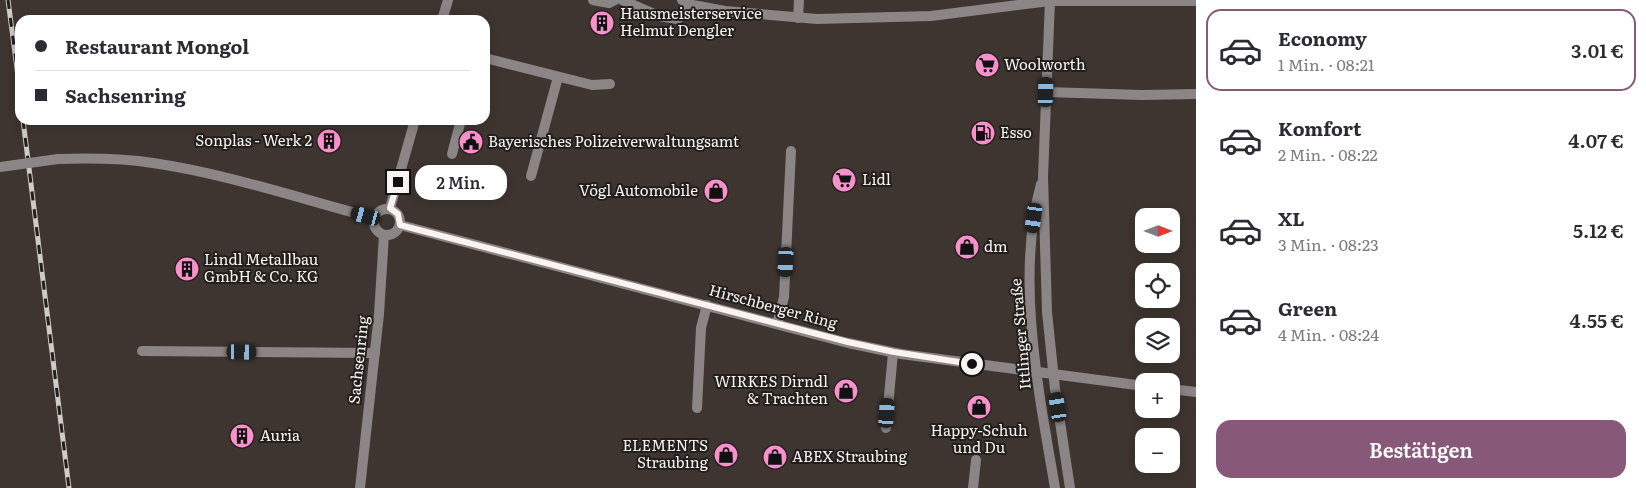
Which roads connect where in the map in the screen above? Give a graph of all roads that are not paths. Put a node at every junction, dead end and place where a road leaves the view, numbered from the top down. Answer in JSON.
{"nodes":[{"id":1,"x":448,"y":0,"type":"edge"},
{"id":2,"x":593,"y":0,"type":"edge"},
{"id":3,"x":616,"y":0,"type":"edge"},
{"id":4,"x":622,"y":0,"type":"edge"},
{"id":5,"x":799,"y":0,"type":"edge"},
{"id":6,"x":1050,"y":0,"type":"edge"},
{"id":7,"x":1196,"y":1,"type":"edge"},
{"id":8,"x":684,"y":2,"type":"edge"},
{"id":9,"x":444,"y":15,"type":"edge"},
{"id":10,"x":798,"y":18,"type":"junction"},
{"id":11,"x":490,"y":59,"type":"edge"},
{"id":12,"x":558,"y":77,"type":"junction"},
{"id":13,"x":610,"y":84,"type":"dead end"},
{"id":14,"x":1046,"y":92,"type":"junction"},
{"id":15,"x":1196,"y":94,"type":"edge"},
{"id":16,"x":414,"y":125,"type":"edge"},
{"id":17,"x":460,"y":125,"type":"edge"},
{"id":18,"x":791,"y":151,"type":"dead end"},
{"id":19,"x":452,"y":154,"type":"dead end"},
{"id":20,"x":0,"y":167,"type":"edge"},
{"id":21,"x":531,"y":176,"type":"dead end"},
{"id":22,"x":1043,"y":177,"type":"junction"},
{"id":23,"x":390,"y":208,"type":"junction"},
{"id":24,"x":374,"y":218,"type":"junction"},
{"id":25,"x":400,"y":225,"type":"junction"},
{"id":26,"x":384,"y":235,"type":"junction"},
{"id":27,"x":707,"y":305,"type":"junction"},
{"id":28,"x":777,"y":324,"type":"junction"},
{"id":29,"x":142,"y":351,"type":"dead end"},
{"id":30,"x":894,"y":352,"type":"junction"},
{"id":31,"x":375,"y":353,"type":"junction"},
{"id":32,"x":1037,"y":371,"type":"junction"},
{"id":33,"x":1054,"y":374,"type":"junction"},
{"id":34,"x":1135,"y":385,"type":"edge"},
{"id":35,"x":1180,"y":390,"type":"edge"},
{"id":36,"x":1196,"y":392,"type":"edge"},
{"id":37,"x":697,"y":408,"type":"dead end"},
{"id":38,"x":886,"y":428,"type":"dead end"},
{"id":39,"x":976,"y":460,"type":"dead end"},
{"id":40,"x":360,"y":488,"type":"edge"},
{"id":41,"x":973,"y":488,"type":"edge"},
{"id":42,"x":1055,"y":488,"type":"edge"},
{"id":43,"x":1070,"y":488,"type":"edge"}],
"edges":[{"from":1,"to":9,"type":"street"},
{"from":2,"to":3,"type":"street"},
{"from":4,"to":8,"type":"street"},
{"from":5,"to":10,"type":"street"},
{"from":6,"to":7,"type":"street"},
{"from":6,"to":10,"type":"street"},
{"from":6,"to":14,"type":"street","name":"Ittlinger Straße"},
{"from":8,"to":10,"type":"street"},
{"from":11,"to":12,"type":"street"},
{"from":12,"to":13,"type":"street"},
{"from":12,"to":21,"type":"street"},
{"from":14,"to":15,"type":"street"},
{"from":14,"to":22,"type":"street","name":"Ittlinger Straße"},
{"from":16,"to":23,"type":"street"},
{"from":17,"to":19,"type":"street"},
{"from":18,"to":28,"type":"street"},
{"from":20,"to":24,"type":"street","bridge":true},
{"from":22,"to":32,"type":"street","name":"Ittlinger Straße"},
{"from":22,"to":33,"type":"street","name":"Ittlinger Straße"},
{"from":23,"to":24,"type":"street"},
{"from":23,"to":25,"type":"street"},
{"from":24,"to":26,"type":"street"},
{"from":25,"to":26,"type":"street"},
{"from":25,"to":27,"type":"street","name":"Hirschberger Ring"},
{"from":26,"to":31,"type":"street","name":"Sachsenring"},
{"from":27,"to":28,"type":"street","name":"Hirschberger Ring"},
{"from":27,"to":37,"type":"street"},
{"from":28,"to":30,"type":"street","name":"Hirschberger Ring"},
{"from":29,"to":31,"type":"street"},
{"from":30,"to":32,"type":"street","name":"Hirschberger Ring"},
{"from":30,"to":38,"type":"street"},
{"from":31,"to":40,"type":"street","name":"Sachsenring"},
{"from":32,"to":33,"type":"street","name":"Hirschberger Ring"},
{"from":32,"to":42,"type":"street","name":"Ittlinger Straße"},
{"from":33,"to":34,"type":"street","name":"Hirschberger Ring"},
{"from":33,"to":43,"type":"street","name":"Ittlinger Straße"},
{"from":35,"to":36,"type":"street"},
{"from":39,"to":41,"type":"street"}]}
